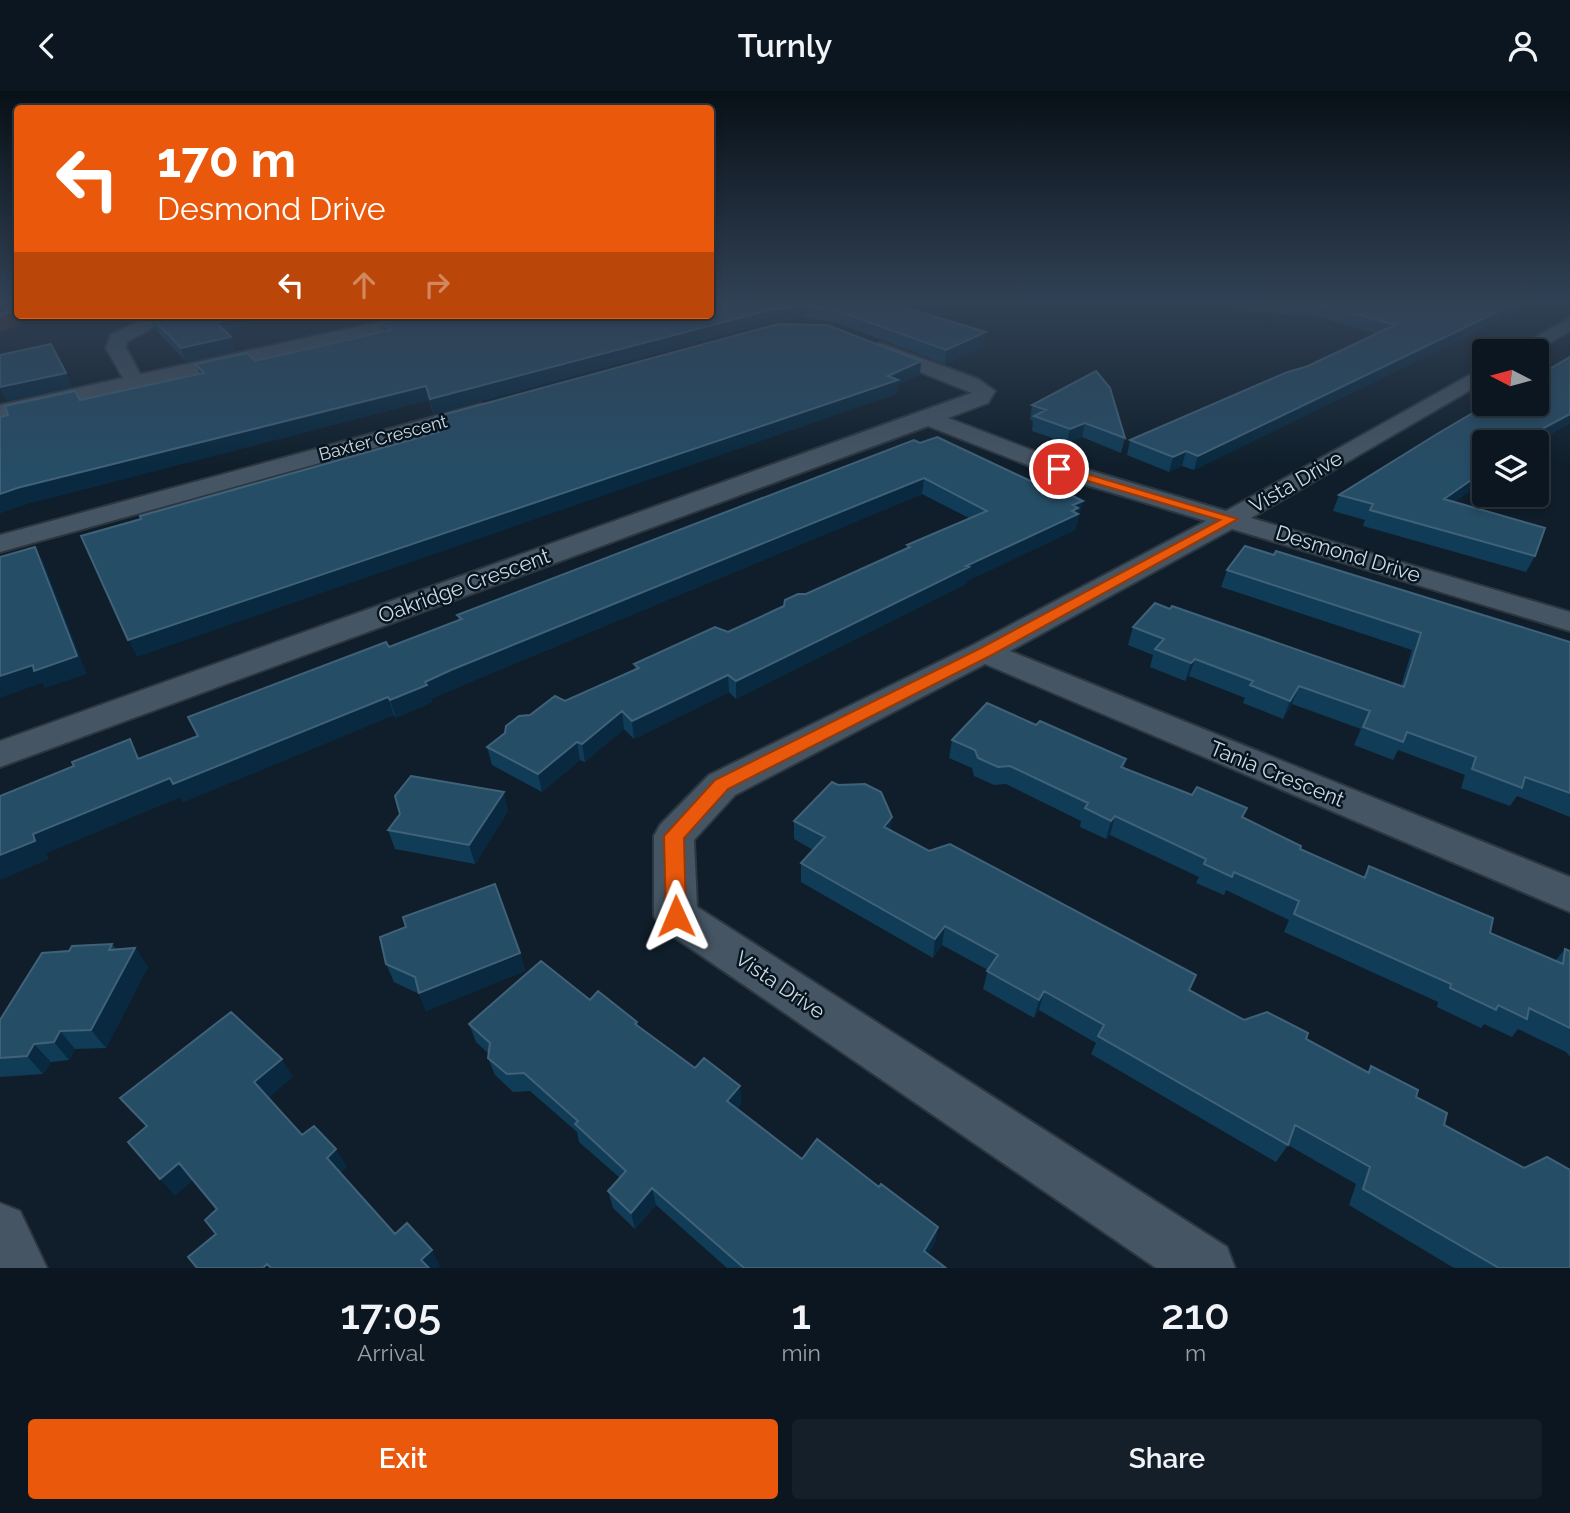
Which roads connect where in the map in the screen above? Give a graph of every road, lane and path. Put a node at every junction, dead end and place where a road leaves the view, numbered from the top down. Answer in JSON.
{"nodes":[{"id":1,"x":121,"y":358,"type":"edge"},
{"id":2,"x":247,"y":358,"type":"edge"},
{"id":3,"x":905,"y":358,"type":"edge"},
{"id":4,"x":1472,"y":380,"type":"edge"},
{"id":5,"x":135,"y":383,"type":"junction"},
{"id":6,"x":496,"y":407,"type":"edge"},
{"id":7,"x":0,"y":413,"type":"edge"},
{"id":8,"x":928,"y":418,"type":"junction"},
{"id":9,"x":1231,"y":519,"type":"junction"},
{"id":10,"x":0,"y":544,"type":"edge"},
{"id":11,"x":1570,"y":622,"type":"edge"},
{"id":12,"x":984,"y":652,"type":"junction"},
{"id":13,"x":0,"y":754,"type":"edge"},
{"id":14,"x":1570,"y":895,"type":"edge"},
{"id":15,"x":0,"y":1231,"type":"edge"},
{"id":16,"x":18,"y":1268,"type":"edge"},
{"id":17,"x":1206,"y":1268,"type":"edge"}],
"edges":[{"from":1,"to":5,"type":"street"},
{"from":2,"to":5,"type":"street"},
{"from":3,"to":8,"type":"street"},
{"from":4,"to":9,"type":"street","name":"Vista Drive"},
{"from":5,"to":7,"type":"street"},
{"from":6,"to":10,"type":"street","name":"Baxter Crescent"},
{"from":8,"to":9,"type":"street","name":"Desmond Drive"},
{"from":8,"to":13,"type":"street","name":"Oakridge Crescent"},
{"from":9,"to":11,"type":"street","name":"Desmond Drive"},
{"from":9,"to":12,"type":"street","name":"Vista Drive"},
{"from":12,"to":14,"type":"street","name":"Tania Crescent"},
{"from":12,"to":17,"type":"street","name":"Vista Drive"},
{"from":15,"to":16,"type":"street"}]}
